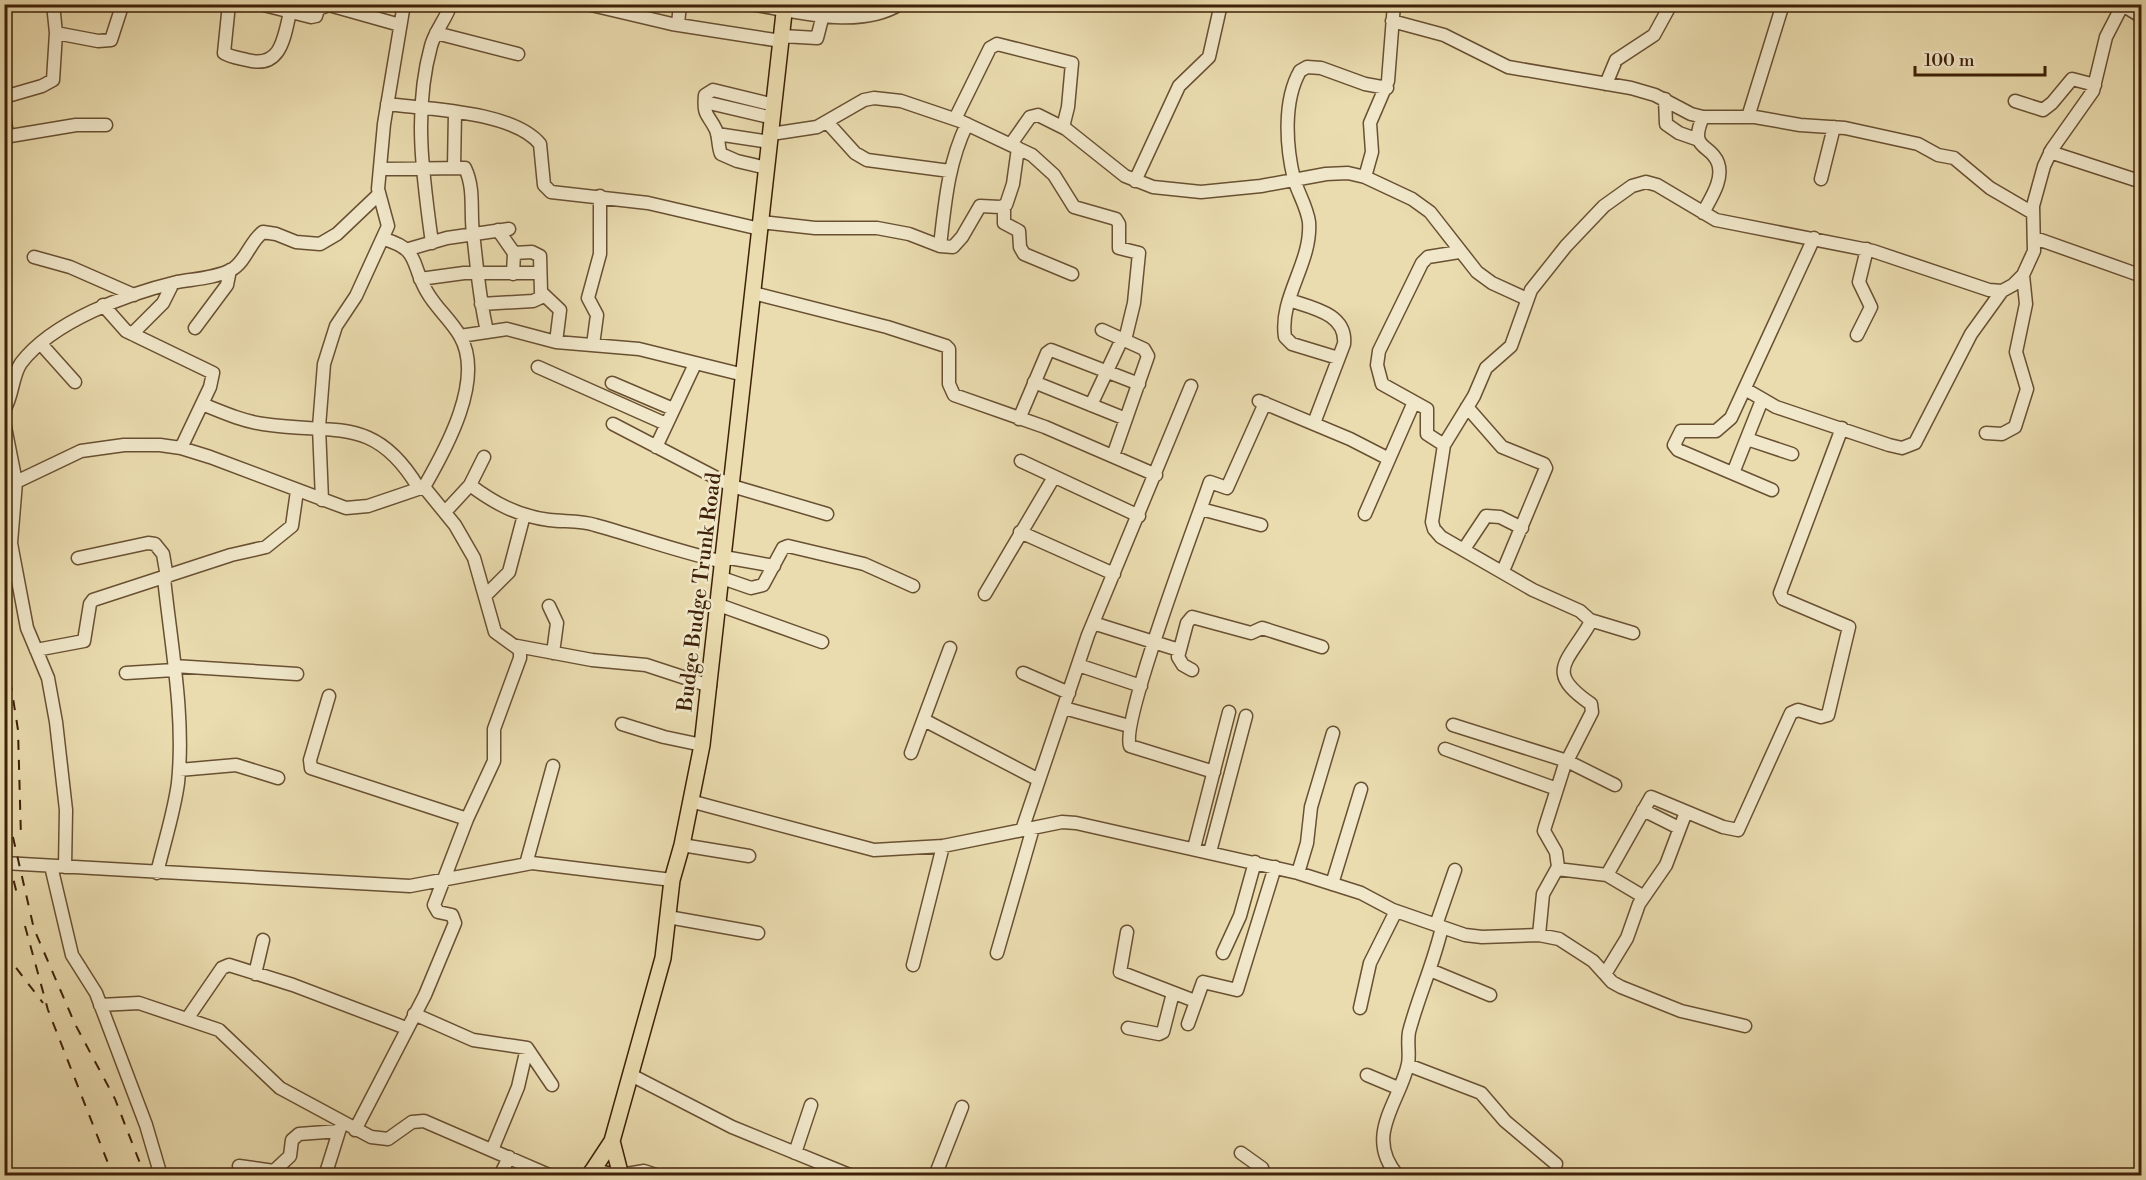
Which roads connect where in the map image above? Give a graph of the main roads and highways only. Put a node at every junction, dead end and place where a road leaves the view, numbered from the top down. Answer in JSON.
{"nodes":[{"id":1,"x":785,"y":7,"type":"edge"},
{"id":2,"x":612,"y":1141,"type":"junction"},
{"id":3,"x":590,"y":1173,"type":"edge"},
{"id":4,"x":619,"y":1175,"type":"edge"}],
"edges":[{"from":1,"to":2,"type":"main road","name":"Budge Budge Trunk Road"},
{"from":2,"to":3,"type":"main road"},
{"from":2,"to":4,"type":"main road"},
{"from":3,"to":4,"type":"main road"}]}
